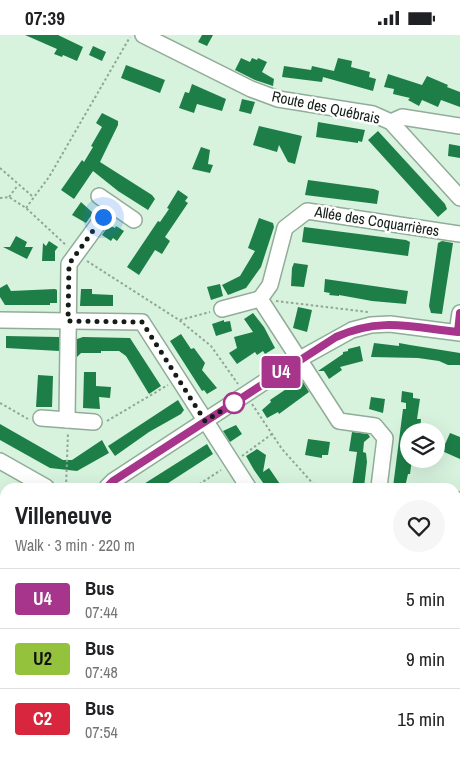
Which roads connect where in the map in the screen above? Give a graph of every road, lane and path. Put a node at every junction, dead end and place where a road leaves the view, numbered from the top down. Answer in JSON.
{"nodes":[{"id":1,"x":132,"y":35,"type":"edge"},
{"id":2,"x":143,"y":35,"type":"edge"},
{"id":3,"x":390,"y":122,"type":"junction"},
{"id":4,"x":460,"y":126,"type":"edge"},
{"id":5,"x":0,"y":168,"type":"edge"},
{"id":6,"x":18,"y":185,"type":"junction"},
{"id":7,"x":33,"y":196,"type":"junction"},
{"id":8,"x":9,"y":197,"type":"dead end"},
{"id":9,"x":99,"y":197,"type":"dead end"},
{"id":10,"x":460,"y":198,"type":"edge"},
{"id":11,"x":112,"y":205,"type":"junction"},
{"id":12,"x":26,"y":208,"type":"dead end"},
{"id":13,"x":134,"y":220,"type":"dead end"},
{"id":14,"x":460,"y":234,"type":"edge"},
{"id":15,"x":260,"y":299,"type":"junction"},
{"id":16,"x":222,"y":309,"type":"joint"},
{"id":17,"x":460,"y":313,"type":"edge"},
{"id":18,"x":0,"y":320,"type":"edge"},
{"id":19,"x":68,"y":321,"type":"junction"},
{"id":20,"x":371,"y":325,"type":"junction"},
{"id":21,"x":459,"y":333,"type":"edge"},
{"id":22,"x":298,"y":360,"type":"junction"},
{"id":23,"x":246,"y":395,"type":"junction"},
{"id":24,"x":41,"y":418,"type":"dead end"},
{"id":25,"x":67,"y":420,"type":"junction"},
{"id":26,"x":205,"y":421,"type":"junction"},
{"id":27,"x":94,"y":422,"type":"dead end"},
{"id":28,"x":0,"y":461,"type":"edge"},
{"id":29,"x":39,"y":483,"type":"edge"},
{"id":30,"x":66,"y":483,"type":"edge"},
{"id":31,"x":113,"y":483,"type":"edge"},
{"id":32,"x":245,"y":483,"type":"edge"},
{"id":33,"x":312,"y":483,"type":"edge"},
{"id":34,"x":380,"y":483,"type":"edge"}],
"edges":[{"from":1,"to":7,"type":"path"},
{"from":2,"to":3,"type":"street","name":"Route des Québrais"},
{"from":3,"to":4,"type":"street","name":"Route des Québrais"},
{"from":3,"to":10,"type":"street"},
{"from":5,"to":6,"type":"path"},
{"from":6,"to":7,"type":"path"},
{"from":6,"to":8,"type":"path"},
{"from":7,"to":12,"type":"path"},
{"from":9,"to":11,"type":"street"},
{"from":11,"to":13,"type":"street"},
{"from":11,"to":19,"type":"street"},
{"from":14,"to":15,"type":"street","name":"Allée des Coquarrières"},
{"from":15,"to":16,"type":"street"},
{"from":15,"to":20,"type":"path"},
{"from":15,"to":22,"type":"street"},
{"from":16,"to":23,"type":"path"},
{"from":17,"to":21,"type":"street"},
{"from":18,"to":19,"type":"street"},
{"from":19,"to":25,"type":"street"},
{"from":19,"to":26,"type":"street"},
{"from":20,"to":21,"type":"street"},
{"from":20,"to":22,"type":"street"},
{"from":22,"to":23,"type":"street"},
{"from":22,"to":34,"type":"street"},
{"from":23,"to":26,"type":"street"},
{"from":23,"to":33,"type":"path"},
{"from":24,"to":25,"type":"street"},
{"from":25,"to":27,"type":"street"},
{"from":25,"to":30,"type":"path"},
{"from":26,"to":31,"type":"street"},
{"from":26,"to":32,"type":"street"},
{"from":28,"to":29,"type":"street"}]}
